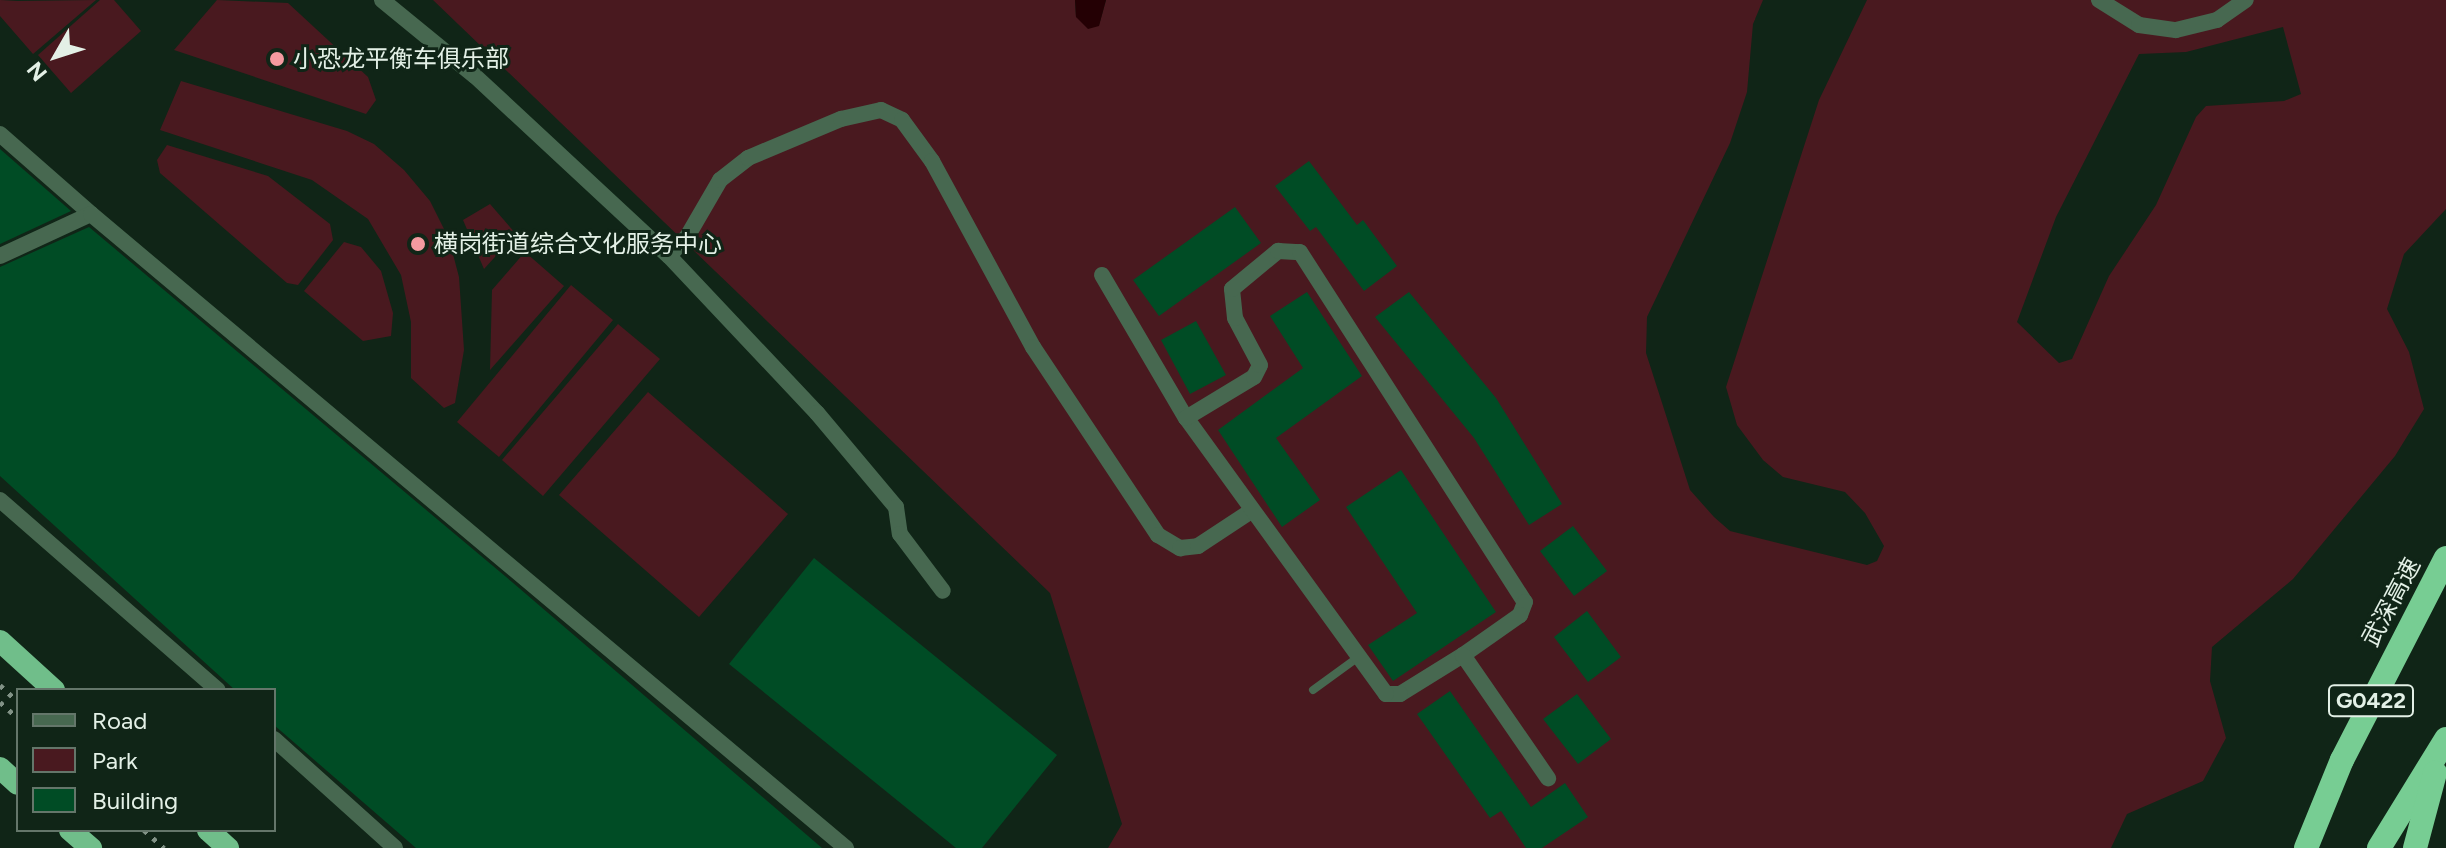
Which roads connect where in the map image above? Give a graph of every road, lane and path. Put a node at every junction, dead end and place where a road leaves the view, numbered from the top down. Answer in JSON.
{"nodes":[{"id":1,"x":382,"y":0,"type":"edge"},
{"id":2,"x":2099,"y":0,"type":"edge"},
{"id":3,"x":2246,"y":0,"type":"edge"},
{"id":4,"x":0,"y":134,"type":"edge"},
{"id":5,"x":91,"y":214,"type":"junction"},
{"id":6,"x":0,"y":256,"type":"edge"},
{"id":7,"x":669,"y":256,"type":"junction"},
{"id":8,"x":1102,"y":275,"type":"dead end"},
{"id":9,"x":1186,"y":418,"type":"junction"},
{"id":10,"x":0,"y":500,"type":"edge"},
{"id":11,"x":1251,"y":511,"type":"junction"},
{"id":12,"x":2446,"y":558,"type":"edge"},
{"id":13,"x":943,"y":591,"type":"dead end"},
{"id":14,"x":0,"y":641,"type":"edge"},
{"id":15,"x":1463,"y":655,"type":"junction"},
{"id":16,"x":1357,"y":658,"type":"junction"},
{"id":17,"x":52,"y":688,"type":"edge"},
{"id":18,"x":216,"y":688,"type":"edge"},
{"id":19,"x":1313,"y":690,"type":"dead end"},
{"id":20,"x":276,"y":741,"type":"edge"},
{"id":21,"x":2444,"y":742,"type":"edge"},
{"id":22,"x":0,"y":768,"type":"edge"},
{"id":23,"x":1548,"y":778,"type":"dead end"},
{"id":24,"x":16,"y":782,"type":"edge"},
{"id":25,"x":72,"y":832,"type":"edge"},
{"id":26,"x":210,"y":832,"type":"edge"},
{"id":27,"x":91,"y":848,"type":"edge"},
{"id":28,"x":228,"y":848,"type":"edge"},
{"id":29,"x":395,"y":848,"type":"edge"},
{"id":30,"x":846,"y":848,"type":"edge"},
{"id":31,"x":2306,"y":848,"type":"edge"},
{"id":32,"x":2379,"y":848,"type":"edge"},
{"id":33,"x":2415,"y":848,"type":"edge"}],
"edges":[{"from":1,"to":7,"type":"street"},
{"from":2,"to":3,"type":"street"},
{"from":4,"to":5,"type":"street"},
{"from":5,"to":6,"type":"street"},
{"from":5,"to":30,"type":"street"},
{"from":7,"to":11,"type":"street"},
{"from":7,"to":13,"type":"street"},
{"from":8,"to":9,"type":"street"},
{"from":9,"to":11,"type":"street"},
{"from":9,"to":15,"type":"street"},
{"from":10,"to":18,"type":"street"},
{"from":11,"to":16,"type":"street"},
{"from":12,"to":31,"type":"highway","name":"武深高速","number":"G0422"},
{"from":14,"to":17,"type":"highway"},
{"from":15,"to":16,"type":"street"},
{"from":15,"to":23,"type":"street"},
{"from":16,"to":19,"type":"lane"},
{"from":20,"to":29,"type":"street"},
{"from":21,"to":32,"type":"highway"},
{"from":21,"to":33,"type":"highway"},
{"from":22,"to":24,"type":"highway"},
{"from":25,"to":27,"type":"highway"},
{"from":26,"to":28,"type":"highway"}]}
